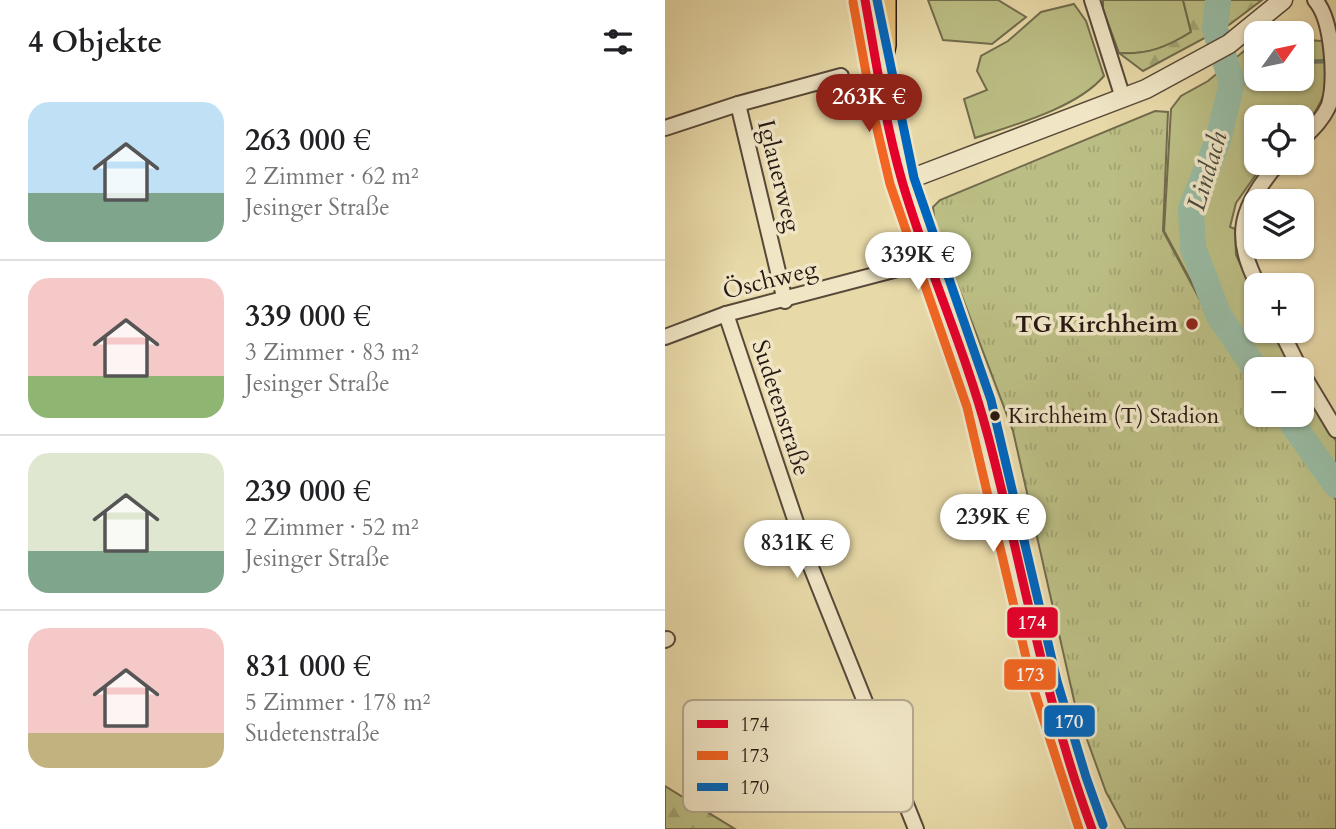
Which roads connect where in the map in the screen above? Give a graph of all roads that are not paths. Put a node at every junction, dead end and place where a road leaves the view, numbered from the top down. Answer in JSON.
{"nodes":[{"id":1,"x":865,"y":0,"type":"edge"},
{"id":2,"x":884,"y":0,"type":"edge"},
{"id":3,"x":1092,"y":0,"type":"edge"},
{"id":4,"x":1283,"y":0,"type":"edge"},
{"id":5,"x":1315,"y":0,"type":"edge"},
{"id":6,"x":879,"y":75,"type":"junction"},
{"id":7,"x":841,"y":76,"type":"dead end"},
{"id":8,"x":1123,"y":98,"type":"junction"},
{"id":9,"x":738,"y":104,"type":"junction"},
{"id":10,"x":665,"y":128,"type":"edge"},
{"id":11,"x":1314,"y":128,"type":"edge"},
{"id":12,"x":1269,"y":175,"type":"edge"},
{"id":13,"x":902,"y":182,"type":"junction"},
{"id":14,"x":928,"y":261,"type":"junction"},
{"id":15,"x":1253,"y":273,"type":"edge"},
{"id":16,"x":785,"y":301,"type":"junction"},
{"id":17,"x":726,"y":314,"type":"junction"},
{"id":18,"x":665,"y":337,"type":"edge"},
{"id":19,"x":1314,"y":393,"type":"edge"},
{"id":20,"x":1336,"y":430,"type":"edge"},
{"id":21,"x":864,"y":700,"type":"edge"},
{"id":22,"x":909,"y":812,"type":"edge"},
{"id":23,"x":916,"y":829,"type":"edge"},
{"id":24,"x":1092,"y":829,"type":"edge"}],
"edges":[{"from":1,"to":6,"type":"main road"},
{"from":2,"to":6,"type":"main road"},
{"from":3,"to":8,"type":"street"},
{"from":4,"to":8,"type":"street"},
{"from":5,"to":11,"type":"street"},
{"from":6,"to":13,"type":"main road"},
{"from":7,"to":9,"type":"street"},
{"from":8,"to":13,"type":"street"},
{"from":9,"to":10,"type":"street"},
{"from":9,"to":16,"type":"street","name":"Iglauerweg"},
{"from":12,"to":15,"type":"street"},
{"from":13,"to":14,"type":"main road"},
{"from":14,"to":16,"type":"street","name":"Öschweg"},
{"from":14,"to":24,"type":"main road"},
{"from":16,"to":17,"type":"street","name":"Öschweg"},
{"from":17,"to":18,"type":"street","name":"Öschweg"},
{"from":17,"to":21,"type":"street","name":"Sudetenstraße"},
{"from":19,"to":20,"type":"street"},
{"from":22,"to":23,"type":"street","name":"Sudetenstraße"}]}
